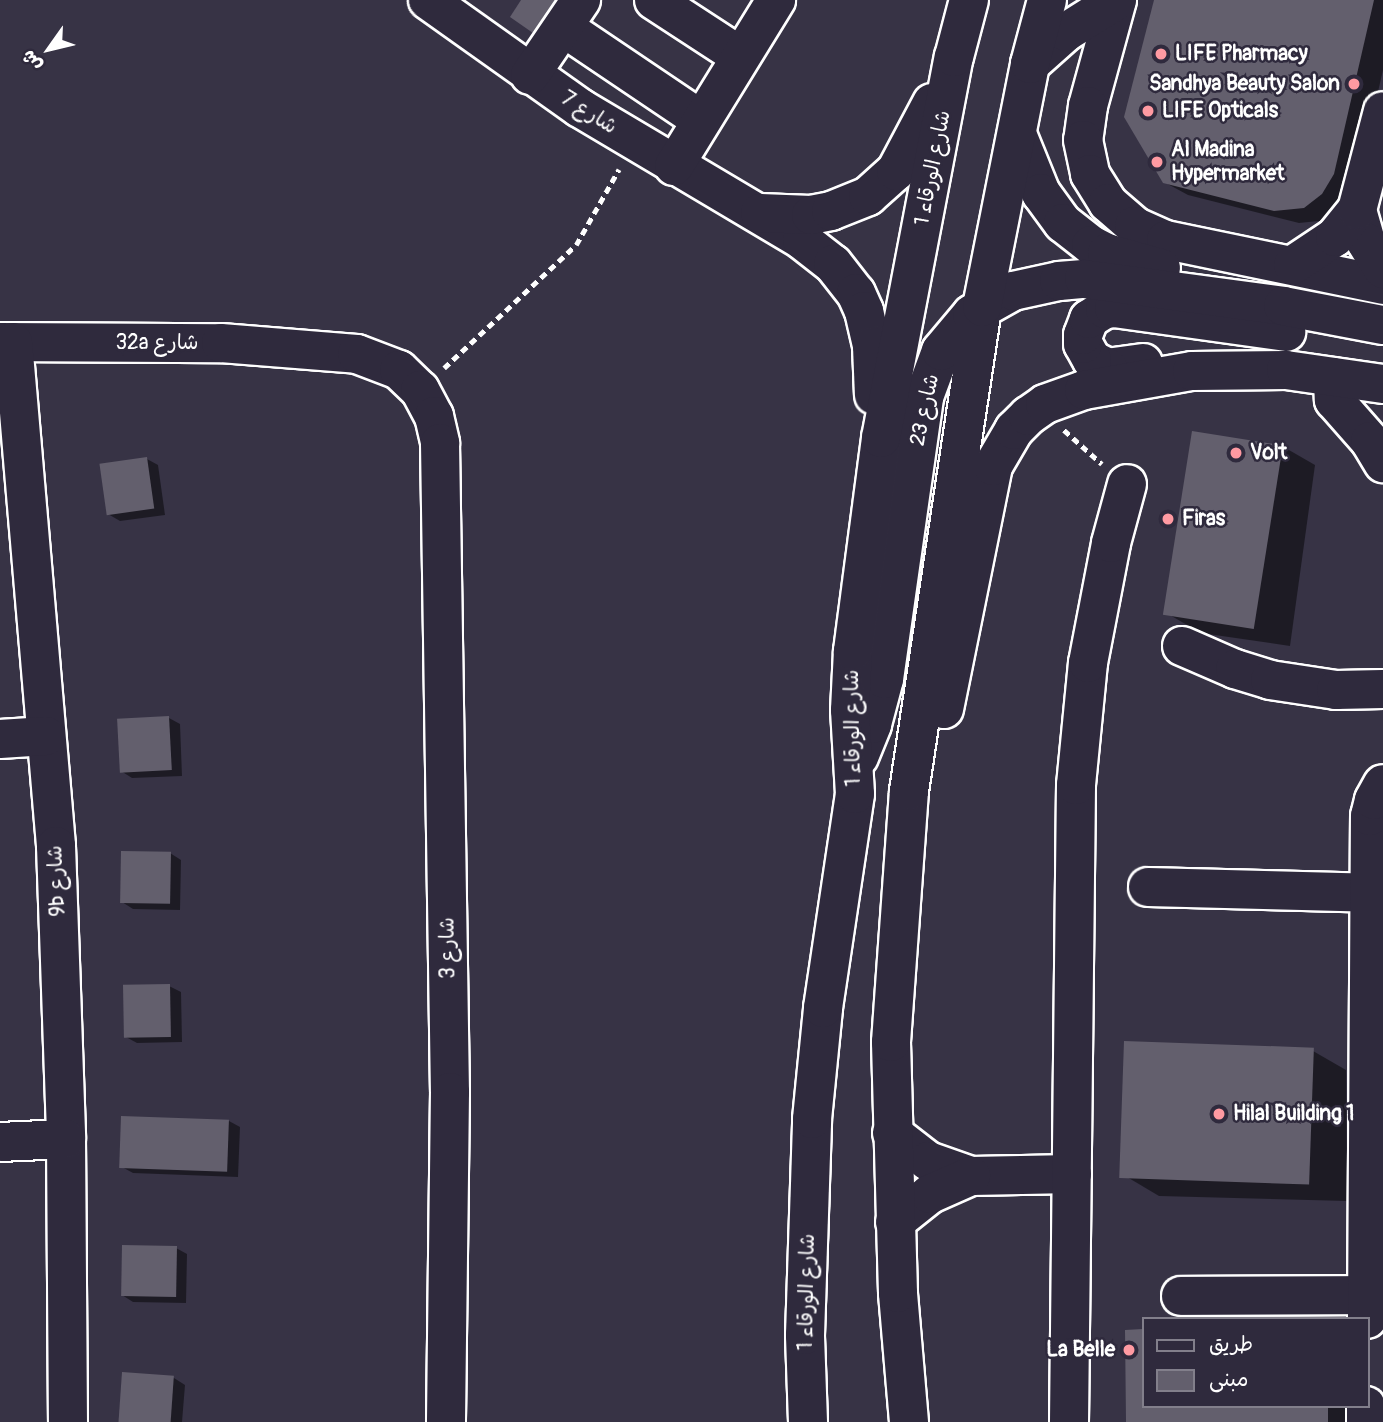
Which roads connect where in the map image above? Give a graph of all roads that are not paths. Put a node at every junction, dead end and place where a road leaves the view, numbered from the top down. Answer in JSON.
{"nodes":[{"id":1,"x":428,"y":0,"type":"edge"},
{"id":2,"x":654,"y":0,"type":"edge"},
{"id":3,"x":776,"y":0,"type":"edge"},
{"id":4,"x":969,"y":0,"type":"edge"},
{"id":5,"x":1047,"y":0,"type":"edge"},
{"id":6,"x":1117,"y":0,"type":"edge"},
{"id":7,"x":572,"y":14,"type":"edge"},
{"id":8,"x":740,"y":56,"type":"junction"},
{"id":9,"x":954,"y":57,"type":"junction"},
{"id":10,"x":1030,"y":64,"type":"junction"},
{"id":11,"x":530,"y":75,"type":"junction"},
{"id":12,"x":1383,"y":111,"type":"edge"},
{"id":13,"x":701,"y":120,"type":"junction"},
{"id":14,"x":1017,"y":134,"type":"junction"},
{"id":15,"x":674,"y":166,"type":"junction"},
{"id":16,"x":1357,"y":210,"type":"junction"},
{"id":17,"x":758,"y":213,"type":"junction"},
{"id":18,"x":1293,"y":265,"type":"junction"},
{"id":19,"x":1383,"y":269,"type":"edge"},
{"id":20,"x":1383,"y":285,"type":"edge"},
{"id":21,"x":1237,"y":299,"type":"junction"},
{"id":22,"x":982,"y":307,"type":"junction"},
{"id":23,"x":1383,"y":325,"type":"edge"},
{"id":24,"x":1383,"y":335,"type":"edge"},
{"id":25,"x":6,"y":342,"type":"edge"},
{"id":26,"x":313,"y":352,"type":"junction"},
{"id":27,"x":1286,"y":370,"type":"junction"},
{"id":28,"x":1334,"y":377,"type":"junction"},
{"id":29,"x":1383,"y":384,"type":"edge"},
{"id":30,"x":881,"y":438,"type":"junction"},
{"id":31,"x":1383,"y":463,"type":"edge"},
{"id":32,"x":441,"y":473,"type":"junction"},
{"id":33,"x":1127,"y":484,"type":"road end"},
{"id":34,"x":1182,"y":646,"type":"dead end"},
{"id":35,"x":1383,"y":689,"type":"edge"},
{"id":36,"x":46,"y":736,"type":"junction"},
{"id":37,"x":0,"y":738,"type":"edge"},
{"id":38,"x":855,"y":766,"type":"junction"},
{"id":39,"x":1383,"y":784,"type":"edge"},
{"id":40,"x":909,"y":792,"type":"junction"},
{"id":41,"x":1149,"y":887,"type":"dead end"},
{"id":42,"x":1370,"y":893,"type":"junction"},
{"id":43,"x":1376,"y":1036,"type":"edge"},
{"id":44,"x":892,"y":1133,"type":"junction"},
{"id":45,"x":66,"y":1139,"type":"junction"},
{"id":46,"x":0,"y":1142,"type":"edge"},
{"id":47,"x":1072,"y":1174,"type":"junction"},
{"id":48,"x":971,"y":1176,"type":"junction"},
{"id":49,"x":895,"y":1222,"type":"junction"},
{"id":50,"x":1371,"y":1287,"type":"edge"},
{"id":51,"x":1181,"y":1296,"type":"dead end"},
{"id":52,"x":68,"y":1422,"type":"edge"},
{"id":53,"x":446,"y":1422,"type":"edge"},
{"id":54,"x":808,"y":1422,"type":"edge"},
{"id":55,"x":909,"y":1422,"type":"edge"},
{"id":56,"x":1069,"y":1422,"type":"edge"}],
"edges":[{"from":1,"to":11,"type":"street","name":"شارع 7"},
{"from":2,"to":8,"type":"street"},
{"from":3,"to":8,"type":"street"},
{"from":4,"to":9,"type":"street","name":"شارع الورقاء 1"},
{"from":5,"to":10,"type":"street"},
{"from":6,"to":10,"type":"street"},
{"from":6,"to":18,"type":"street"},
{"from":7,"to":11,"type":"street"},
{"from":7,"to":13,"type":"street"},
{"from":8,"to":13,"type":"street"},
{"from":9,"to":17,"type":"street","name":"شارع 7"},
{"from":9,"to":30,"type":"street","name":"شارع الورقاء 1"},
{"from":10,"to":14,"type":"street"},
{"from":11,"to":15,"type":"street","name":"شارع 7"},
{"from":12,"to":16,"type":"street"},
{"from":13,"to":15,"type":"street"},
{"from":14,"to":21,"type":"street"},
{"from":14,"to":22,"type":"street"},
{"from":15,"to":17,"type":"street","name":"شارع 7"},
{"from":16,"to":18,"type":"street"},
{"from":16,"to":19,"type":"street"},
{"from":17,"to":30,"type":"street","name":"شارع 7"},
{"from":18,"to":20,"type":"street"},
{"from":21,"to":22,"type":"street","name":"شارع 23"},
{"from":21,"to":23,"type":"street","name":"شارع 23"},
{"from":22,"to":38,"type":"street","name":"شارع 23"},
{"from":22,"to":40,"type":"street"},
{"from":24,"to":27,"type":"street"},
{"from":25,"to":26,"type":"street","name":"32a شارع"},
{"from":25,"to":36,"type":"street","name":"9b شارع"},
{"from":26,"to":32,"type":"street","name":"شارع 3"},
{"from":26,"to":32,"type":"street","name":"شارع 3"},
{"from":27,"to":28,"type":"street"},
{"from":27,"to":40,"type":"street"},
{"from":28,"to":29,"type":"street"},
{"from":28,"to":31,"type":"street"},
{"from":30,"to":38,"type":"street","name":"شارع الورقاء 1"},
{"from":32,"to":53,"type":"street","name":"شارع 3"},
{"from":33,"to":47,"type":"street"},
{"from":34,"to":35,"type":"street"},
{"from":36,"to":37,"type":"street"},
{"from":36,"to":45,"type":"street","name":"9b شارع"},
{"from":38,"to":54,"type":"street","name":"شارع الورقاء 1"},
{"from":39,"to":42,"type":"street"},
{"from":40,"to":44,"type":"street"},
{"from":41,"to":42,"type":"street"},
{"from":42,"to":43,"type":"street"},
{"from":43,"to":50,"type":"street"},
{"from":44,"to":48,"type":"street"},
{"from":44,"to":49,"type":"street"},
{"from":45,"to":46,"type":"street"},
{"from":45,"to":52,"type":"street","name":"9b شارع"},
{"from":47,"to":48,"type":"street"},
{"from":47,"to":56,"type":"street"},
{"from":48,"to":49,"type":"street"},
{"from":49,"to":55,"type":"street"},
{"from":50,"to":51,"type":"street"}]}
